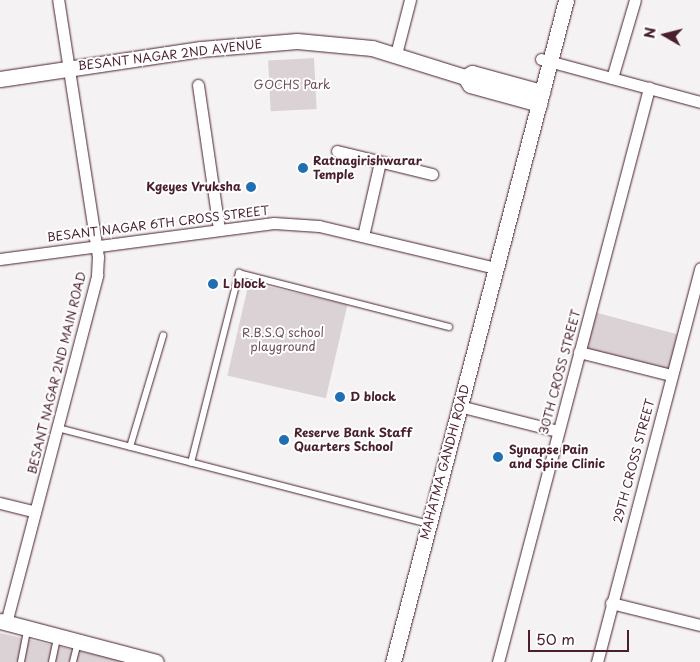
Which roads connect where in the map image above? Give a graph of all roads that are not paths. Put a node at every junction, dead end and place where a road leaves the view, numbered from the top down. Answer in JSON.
{"nodes":[{"id":1,"x":58,"y":0,"type":"edge"},
{"id":2,"x":410,"y":0,"type":"edge"},
{"id":3,"x":557,"y":0,"type":"edge"},
{"id":4,"x":566,"y":0,"type":"edge"},
{"id":5,"x":635,"y":0,"type":"edge"},
{"id":6,"x":396,"y":54,"type":"junction"},
{"id":7,"x":546,"y":60,"type":"junction"},
{"id":8,"x":68,"y":68,"type":"junction"},
{"id":9,"x":0,"y":78,"type":"edge"},
{"id":10,"x":612,"y":78,"type":"junction"},
{"id":11,"x":198,"y":86,"type":"dead end"},
{"id":12,"x":649,"y":88,"type":"junction"},
{"id":13,"x":536,"y":97,"type":"junction"},
{"id":14,"x":700,"y":102,"type":"edge"},
{"id":15,"x":337,"y":151,"type":"dead end"},
{"id":16,"x":380,"y":162,"type":"junction"},
{"id":17,"x":432,"y":174,"type":"dead end"},
{"id":18,"x":219,"y":229,"type":"junction"},
{"id":19,"x":362,"y":236,"type":"junction"},
{"id":20,"x":96,"y":245,"type":"junction"},
{"id":21,"x":0,"y":259,"type":"edge"},
{"id":22,"x":496,"y":265,"type":"junction"},
{"id":23,"x":700,"y":268,"type":"edge"},
{"id":24,"x":450,"y":327,"type":"dead end"},
{"id":25,"x":163,"y":336,"type":"dead end"},
{"id":26,"x":579,"y":352,"type":"junction"},
{"id":27,"x":671,"y":375,"type":"junction"},
{"id":28,"x":460,"y":406,"type":"junction"},
{"id":29,"x":58,"y":428,"type":"junction"},
{"id":30,"x":558,"y":431,"type":"junction"},
{"id":31,"x":130,"y":447,"type":"junction"},
{"id":32,"x":190,"y":462,"type":"junction"},
{"id":33,"x":0,"y":503,"type":"edge"},
{"id":34,"x":36,"y":512,"type":"junction"},
{"id":35,"x":429,"y":524,"type":"junction"},
{"id":36,"x":611,"y":603,"type":"junction"},
{"id":37,"x":3,"y":622,"type":"edge"},
{"id":38,"x":700,"y":626,"type":"edge"},
{"id":39,"x":28,"y":628,"type":"junction"},
{"id":40,"x":58,"y":636,"type":"junction"},
{"id":41,"x":78,"y":641,"type":"junction"},
{"id":42,"x":21,"y":662,"type":"edge"},
{"id":43,"x":52,"y":662,"type":"edge"},
{"id":44,"x":73,"y":662,"type":"edge"},
{"id":45,"x":156,"y":662,"type":"edge"},
{"id":46,"x":393,"y":662,"type":"edge"},
{"id":47,"x":498,"y":662,"type":"edge"},
{"id":48,"x":598,"y":662,"type":"edge"}],
"edges":[{"from":1,"to":8,"type":"street","name":"BESANT NAGAR 2ND MAIN ROAD"},
{"from":2,"to":6,"type":"street"},
{"from":3,"to":7,"type":"main road"},
{"from":4,"to":7,"type":"main road"},
{"from":5,"to":10,"type":"street"},
{"from":6,"to":8,"type":"main road","name":"BESANT NAGAR 2ND AVENUE"},
{"from":6,"to":13,"type":"main road","name":"BESANT NAGAR 2ND AVENUE"},
{"from":7,"to":10,"type":"street"},
{"from":7,"to":13,"type":"main road","name":"MAHATMA GANDHI ROAD"},
{"from":8,"to":9,"type":"main road","name":"BESANT NAGAR 2ND AVENUE"},
{"from":8,"to":20,"type":"street","name":"BESANT NAGAR 2ND MAIN ROAD"},
{"from":10,"to":12,"type":"street"},
{"from":11,"to":18,"type":"street"},
{"from":12,"to":14,"type":"street"},
{"from":12,"to":26,"type":"street","name":"30TH CROSS STREET"},
{"from":13,"to":22,"type":"main road","name":"MAHATMA GANDHI ROAD"},
{"from":15,"to":16,"type":"street"},
{"from":16,"to":17,"type":"street"},
{"from":16,"to":19,"type":"street"},
{"from":18,"to":19,"type":"street","name":"BESANT NAGAR 6TH CROSS STREET"},
{"from":18,"to":20,"type":"street","name":"BESANT NAGAR 6TH CROSS STREET"},
{"from":19,"to":22,"type":"street","name":"BESANT NAGAR 6TH CROSS STREET"},
{"from":20,"to":21,"type":"street","name":"BESANT NAGAR 6TH CROSS STREET"},
{"from":20,"to":29,"type":"street","name":"BESANT NAGAR 2ND MAIN ROAD"},
{"from":22,"to":28,"type":"main road","name":"MAHATMA GANDHI ROAD"},
{"from":23,"to":27,"type":"street","name":"29TH CROSS STREET"},
{"from":24,"to":32,"type":"lane"},
{"from":25,"to":31,"type":"lane"},
{"from":26,"to":27,"type":"street"},
{"from":26,"to":30,"type":"street","name":"30TH CROSS STREET"},
{"from":27,"to":36,"type":"street","name":"29TH CROSS STREET"},
{"from":28,"to":30,"type":"street"},
{"from":28,"to":35,"type":"main road","name":"MAHATMA GANDHI ROAD"},
{"from":29,"to":31,"type":"lane"},
{"from":29,"to":34,"type":"street","name":"BESANT NAGAR 2ND MAIN ROAD"},
{"from":30,"to":47,"type":"street","name":"30TH CROSS STREET"},
{"from":31,"to":32,"type":"lane"},
{"from":32,"to":35,"type":"lane"},
{"from":33,"to":34,"type":"street"},
{"from":34,"to":37,"type":"street","name":"BESANT NAGAR 2ND MAIN ROAD"},
{"from":35,"to":46,"type":"main road","name":"MAHATMA GANDHI ROAD"},
{"from":36,"to":38,"type":"street"},
{"from":36,"to":48,"type":"street","name":"29TH CROSS STREET"},
{"from":37,"to":39,"type":"main road"},
{"from":39,"to":40,"type":"main road"},
{"from":39,"to":42,"type":"lane"},
{"from":40,"to":41,"type":"main road"},
{"from":40,"to":43,"type":"lane"},
{"from":41,"to":44,"type":"lane"},
{"from":41,"to":45,"type":"main road"}]}
